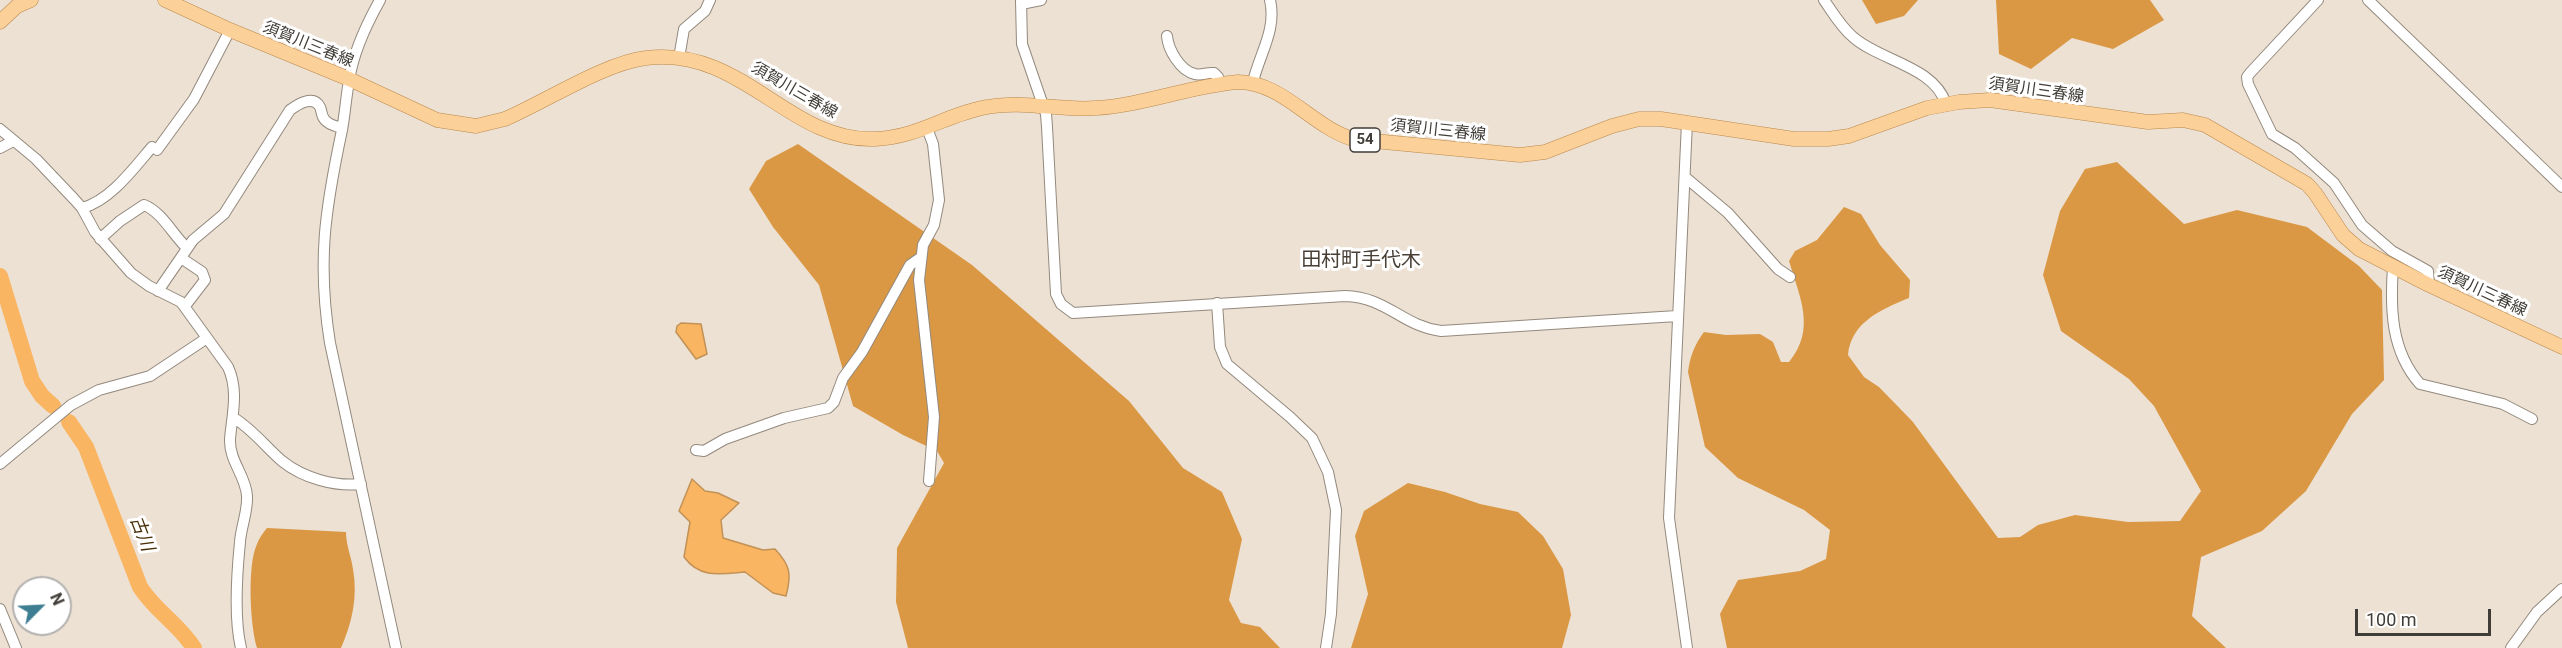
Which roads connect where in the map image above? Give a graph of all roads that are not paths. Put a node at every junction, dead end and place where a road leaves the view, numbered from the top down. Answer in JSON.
{"nodes":[{"id":1,"x":31,"y":0,"type":"edge"},
{"id":2,"x":165,"y":0,"type":"edge"},
{"id":3,"x":380,"y":0,"type":"edge"},
{"id":4,"x":710,"y":0,"type":"edge"},
{"id":5,"x":1041,"y":0,"type":"edge"},
{"id":6,"x":1270,"y":0,"type":"edge"},
{"id":7,"x":1824,"y":0,"type":"edge"},
{"id":8,"x":2318,"y":0,"type":"edge"},
{"id":9,"x":2368,"y":0,"type":"edge"},
{"id":10,"x":1021,"y":2,"type":"edge"},
{"id":11,"x":14,"y":3,"type":"edge"},
{"id":12,"x":0,"y":22,"type":"edge"},
{"id":13,"x":230,"y":30,"type":"junction"},
{"id":14,"x":1167,"y":36,"type":"dead end"},
{"id":15,"x":679,"y":58,"type":"junction"},
{"id":16,"x":349,"y":79,"type":"junction"},
{"id":17,"x":1252,"y":82,"type":"junction"},
{"id":18,"x":1215,"y":84,"type":"junction"},
{"id":19,"x":1946,"y":104,"type":"junction"},
{"id":20,"x":1042,"y":106,"type":"junction"},
{"id":21,"x":1687,"y":123,"type":"junction"},
{"id":22,"x":342,"y":128,"type":"junction"},
{"id":23,"x":927,"y":128,"type":"junction"},
{"id":24,"x":0,"y":129,"type":"edge"},
{"id":25,"x":13,"y":141,"type":"junction"},
{"id":26,"x":0,"y":148,"type":"edge"},
{"id":27,"x":1685,"y":177,"type":"junction"},
{"id":28,"x":2560,"y":180,"type":"edge"},
{"id":29,"x":82,"y":208,"type":"junction"},
{"id":30,"x":100,"y":239,"type":"junction"},
{"id":31,"x":184,"y":253,"type":"junction"},
{"id":32,"x":920,"y":258,"type":"junction"},
{"id":33,"x":2393,"y":267,"type":"junction"},
{"id":34,"x":1790,"y":277,"type":"dead end"},
{"id":35,"x":2429,"y":285,"type":"junction"},
{"id":36,"x":158,"y":291,"type":"junction"},
{"id":37,"x":1217,"y":303,"type":"junction"},
{"id":38,"x":185,"y":306,"type":"junction"},
{"id":39,"x":1677,"y":316,"type":"junction"},
{"id":40,"x":207,"y":338,"type":"junction"},
{"id":41,"x":2562,"y":347,"type":"edge"},
{"id":42,"x":234,"y":418,"type":"junction"},
{"id":43,"x":2532,"y":418,"type":"dead end"},
{"id":44,"x":696,"y":450,"type":"dead end"},
{"id":45,"x":0,"y":464,"type":"edge"},
{"id":46,"x":929,"y":482,"type":"dead end"},
{"id":47,"x":361,"y":484,"type":"junction"},
{"id":48,"x":2562,"y":589,"type":"edge"},
{"id":49,"x":0,"y":609,"type":"edge"},
{"id":50,"x":16,"y":648,"type":"edge"},
{"id":51,"x":241,"y":648,"type":"edge"},
{"id":52,"x":396,"y":648,"type":"edge"},
{"id":53,"x":1326,"y":648,"type":"edge"},
{"id":54,"x":1687,"y":648,"type":"edge"},
{"id":55,"x":2511,"y":648,"type":"edge"}],
"edges":[{"from":1,"to":11,"type":"main road"},
{"from":2,"to":13,"type":"main road","name":"須賀川三春線","number":"54"},
{"from":3,"to":16,"type":"street"},
{"from":4,"to":15,"type":"street"},
{"from":5,"to":10,"type":"street"},
{"from":6,"to":17,"type":"street"},
{"from":7,"to":19,"type":"street"},
{"from":8,"to":35,"type":"street"},
{"from":9,"to":28,"type":"street"},
{"from":10,"to":20,"type":"street"},
{"from":11,"to":12,"type":"main road"},
{"from":13,"to":16,"type":"main road","name":"須賀川三春線","number":"54"},
{"from":13,"to":29,"type":"street"},
{"from":14,"to":18,"type":"street"},
{"from":15,"to":16,"type":"main road","name":"須賀川三春線","number":"54"},
{"from":15,"to":23,"type":"main road","name":"須賀川三春線","number":"54"},
{"from":16,"to":22,"type":"street"},
{"from":17,"to":18,"type":"main road","name":"須賀川三春線","number":"54"},
{"from":17,"to":21,"type":"main road","name":"須賀川三春線","number":"54"},
{"from":18,"to":20,"type":"main road","name":"須賀川三春線","number":"54"},
{"from":19,"to":21,"type":"main road","name":"須賀川三春線","number":"54"},
{"from":19,"to":33,"type":"main road","name":"須賀川三春線","number":"54"},
{"from":20,"to":23,"type":"main road","name":"須賀川三春線","number":"54"},
{"from":20,"to":37,"type":"street"},
{"from":21,"to":27,"type":"street"},
{"from":22,"to":31,"type":"street"},
{"from":22,"to":47,"type":"street"},
{"from":23,"to":32,"type":"street"},
{"from":24,"to":25,"type":"street"},
{"from":25,"to":26,"type":"street"},
{"from":25,"to":29,"type":"street"},
{"from":27,"to":34,"type":"street"},
{"from":27,"to":39,"type":"street"},
{"from":29,"to":30,"type":"street"},
{"from":30,"to":31,"type":"street"},
{"from":30,"to":36,"type":"street"},
{"from":31,"to":36,"type":"street"},
{"from":31,"to":38,"type":"street"},
{"from":32,"to":44,"type":"street"},
{"from":32,"to":46,"type":"street"},
{"from":33,"to":35,"type":"main road","name":"須賀川三春線","number":"54"},
{"from":33,"to":43,"type":"street"},
{"from":35,"to":41,"type":"main road","name":"須賀川三春線","number":"54"},
{"from":36,"to":38,"type":"street"},
{"from":37,"to":39,"type":"street"},
{"from":37,"to":53,"type":"street"},
{"from":38,"to":40,"type":"street"},
{"from":39,"to":54,"type":"street"},
{"from":40,"to":42,"type":"street"},
{"from":40,"to":45,"type":"street"},
{"from":42,"to":47,"type":"street"},
{"from":42,"to":51,"type":"street"},
{"from":47,"to":52,"type":"street"},
{"from":48,"to":55,"type":"street"},
{"from":49,"to":50,"type":"street"}]}
